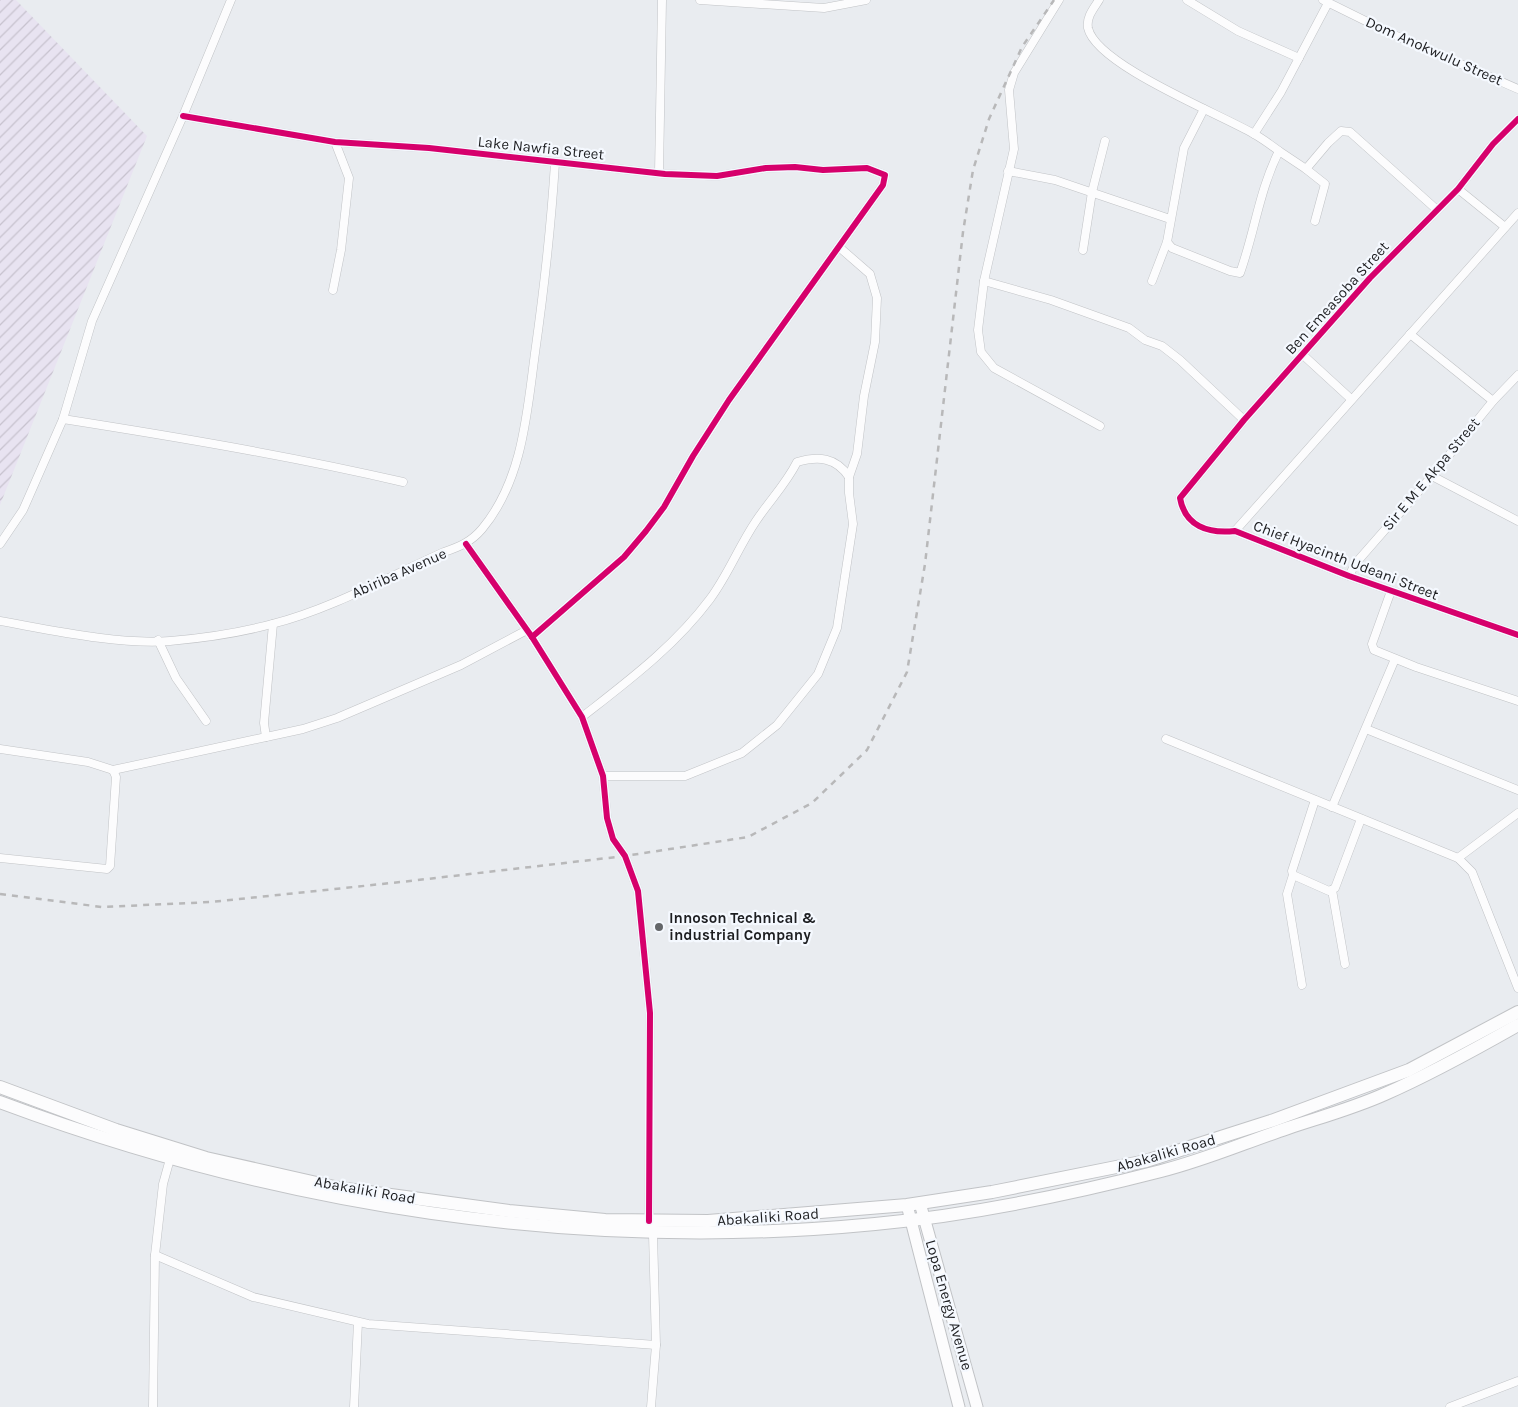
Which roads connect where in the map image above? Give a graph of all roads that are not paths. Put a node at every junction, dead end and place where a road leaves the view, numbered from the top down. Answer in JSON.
{"nodes":[{"id":1,"x":231,"y":0,"type":"edge"},
{"id":2,"x":662,"y":0,"type":"edge"},
{"id":3,"x":700,"y":0,"type":"edge"},
{"id":4,"x":866,"y":0,"type":"edge"},
{"id":5,"x":1059,"y":0,"type":"edge"},
{"id":6,"x":1099,"y":0,"type":"edge"},
{"id":7,"x":1186,"y":0,"type":"edge"},
{"id":8,"x":1325,"y":1,"type":"edge"},
{"id":9,"x":1299,"y":58,"type":"junction"},
{"id":10,"x":1518,"y":89,"type":"edge"},
{"id":11,"x":1204,"y":109,"type":"junction"},
{"id":12,"x":183,"y":116,"type":"junction"},
{"id":13,"x":1518,"y":118,"type":"edge"},
{"id":14,"x":1254,"y":134,"type":"junction"},
{"id":15,"x":1105,"y":141,"type":"dead end"},
{"id":16,"x":335,"y":142,"type":"junction"},
{"id":17,"x":1279,"y":151,"type":"junction"},
{"id":18,"x":555,"y":163,"type":"junction"},
{"id":19,"x":1306,"y":169,"type":"junction"},
{"id":20,"x":1008,"y":171,"type":"junction"},
{"id":21,"x":658,"y":173,"type":"junction"},
{"id":22,"x":1458,"y":189,"type":"junction"},
{"id":23,"x":1092,"y":192,"type":"junction"},
{"id":24,"x":1436,"y":209,"type":"junction"},
{"id":25,"x":1518,"y":213,"type":"edge"},
{"id":26,"x":1170,"y":218,"type":"junction"},
{"id":27,"x":1315,"y":221,"type":"dead end"},
{"id":28,"x":1505,"y":227,"type":"junction"},
{"id":29,"x":1167,"y":242,"type":"junction"},
{"id":30,"x":839,"y":247,"type":"junction"},
{"id":31,"x":1083,"y":250,"type":"dead end"},
{"id":32,"x":984,"y":281,"type":"junction"},
{"id":33,"x":1152,"y":281,"type":"dead end"},
{"id":34,"x":333,"y":290,"type":"dead end"},
{"id":35,"x":1410,"y":334,"type":"junction"},
{"id":36,"x":1303,"y":355,"type":"junction"},
{"id":37,"x":1518,"y":375,"type":"edge"},
{"id":38,"x":1351,"y":399,"type":"junction"},
{"id":39,"x":1493,"y":401,"type":"junction"},
{"id":40,"x":63,"y":419,"type":"junction"},
{"id":41,"x":1244,"y":420,"type":"junction"},
{"id":42,"x":1100,"y":426,"type":"dead end"},
{"id":43,"x":1432,"y":476,"type":"junction"},
{"id":44,"x":849,"y":477,"type":"junction"},
{"id":45,"x":403,"y":482,"type":"dead end"},
{"id":46,"x":1180,"y":498,"type":"joint"},
{"id":47,"x":1518,"y":521,"type":"edge"},
{"id":48,"x":1235,"y":531,"type":"junction"},
{"id":49,"x":0,"y":544,"type":"edge"},
{"id":50,"x":466,"y":544,"type":"junction"},
{"id":51,"x":1349,"y":576,"type":"junction"},
{"id":52,"x":1391,"y":591,"type":"junction"},
{"id":53,"x":0,"y":621,"type":"edge"},
{"id":54,"x":273,"y":624,"type":"junction"},
{"id":55,"x":526,"y":630,"type":"junction"},
{"id":56,"x":1518,"y":635,"type":"edge"},
{"id":57,"x":532,"y":637,"type":"junction"},
{"id":58,"x":158,"y":640,"type":"junction"},
{"id":59,"x":1395,"y":660,"type":"junction"},
{"id":60,"x":1518,"y":701,"type":"edge"},
{"id":61,"x":582,"y":717,"type":"junction"},
{"id":62,"x":206,"y":721,"type":"dead end"},
{"id":63,"x":1366,"y":729,"type":"junction"},
{"id":64,"x":266,"y":737,"type":"junction"},
{"id":65,"x":1166,"y":739,"type":"dead end"},
{"id":66,"x":0,"y":749,"type":"edge"},
{"id":67,"x":113,"y":770,"type":"junction"},
{"id":68,"x":603,"y":776,"type":"junction"},
{"id":69,"x":1518,"y":790,"type":"edge"},
{"id":70,"x":1315,"y":800,"type":"junction"},
{"id":71,"x":1332,"y":807,"type":"junction"},
{"id":72,"x":1518,"y":813,"type":"edge"},
{"id":73,"x":1361,"y":819,"type":"junction"},
{"id":74,"x":0,"y":858,"type":"edge"},
{"id":75,"x":1458,"y":858,"type":"junction"},
{"id":76,"x":1293,"y":875,"type":"junction"},
{"id":77,"x":1332,"y":890,"type":"junction"},
{"id":78,"x":1345,"y":964,"type":"dead end"},
{"id":79,"x":1302,"y":985,"type":"dead end"},
{"id":80,"x":1518,"y":988,"type":"edge"},
{"id":81,"x":1518,"y":1012,"type":"edge"},
{"id":82,"x":1518,"y":1025,"type":"edge"},
{"id":83,"x":0,"y":1087,"type":"edge"},
{"id":84,"x":0,"y":1102,"type":"edge"},
{"id":85,"x":170,"y":1159,"type":"junction"},
{"id":86,"x":914,"y":1204,"type":"junction"},
{"id":87,"x":924,"y":1219,"type":"junction"},
{"id":88,"x":911,"y":1220,"type":"junction"},
{"id":89,"x":651,"y":1227,"type":"junction"},
{"id":90,"x":155,"y":1255,"type":"junction"},
{"id":91,"x":358,"y":1322,"type":"junction"},
{"id":92,"x":656,"y":1345,"type":"junction"},
{"id":93,"x":1518,"y":1381,"type":"edge"},
{"id":94,"x":153,"y":1407,"type":"edge"},
{"id":95,"x":354,"y":1407,"type":"edge"},
{"id":96,"x":651,"y":1407,"type":"edge"},
{"id":97,"x":959,"y":1407,"type":"edge"},
{"id":98,"x":977,"y":1407,"type":"edge"},
{"id":99,"x":1450,"y":1407,"type":"edge"}],
"edges":[{"from":1,"to":12,"type":"street"},
{"from":2,"to":21,"type":"street"},
{"from":3,"to":4,"type":"street"},
{"from":5,"to":20,"type":"street"},
{"from":6,"to":11,"type":"street"},
{"from":7,"to":9,"type":"street"},
{"from":8,"to":9,"type":"street"},
{"from":8,"to":10,"type":"street","name":"Dom Anokwulu Street"},
{"from":9,"to":14,"type":"street"},
{"from":11,"to":14,"type":"street"},
{"from":11,"to":26,"type":"street"},
{"from":12,"to":16,"type":"street","name":"Lake Nawfia Street"},
{"from":12,"to":40,"type":"street"},
{"from":13,"to":22,"type":"street","name":"Ben Emeasoba Street"},
{"from":14,"to":17,"type":"street"},
{"from":15,"to":23,"type":"street"},
{"from":16,"to":18,"type":"street","name":"Lake Nawfia Street"},
{"from":16,"to":34,"type":"street"},
{"from":17,"to":19,"type":"street"},
{"from":17,"to":29,"type":"street"},
{"from":18,"to":21,"type":"street","name":"Lake Nawfia Street"},
{"from":18,"to":50,"type":"street","name":"Abiriba Avenue"},
{"from":19,"to":24,"type":"street"},
{"from":19,"to":27,"type":"street"},
{"from":20,"to":23,"type":"street"},
{"from":20,"to":32,"type":"street"},
{"from":21,"to":30,"type":"street","name":"Lake Nawfia Street"},
{"from":22,"to":24,"type":"street","name":"Ben Emeasoba Street"},
{"from":22,"to":28,"type":"street"},
{"from":23,"to":26,"type":"street"},
{"from":23,"to":31,"type":"street"},
{"from":24,"to":36,"type":"street","name":"Ben Emeasoba Street"},
{"from":25,"to":28,"type":"street"},
{"from":26,"to":29,"type":"street"},
{"from":28,"to":35,"type":"street"},
{"from":29,"to":33,"type":"street"},
{"from":30,"to":44,"type":"street"},
{"from":30,"to":57,"type":"street"},
{"from":32,"to":41,"type":"street"},
{"from":32,"to":42,"type":"street"},
{"from":35,"to":38,"type":"street"},
{"from":35,"to":39,"type":"street"},
{"from":36,"to":38,"type":"street"},
{"from":36,"to":41,"type":"street","name":"Ben Emeasoba Street"},
{"from":37,"to":39,"type":"street","name":"Sir E M E Akpa Street"},
{"from":38,"to":48,"type":"street"},
{"from":39,"to":43,"type":"street","name":"Sir E M E Akpa Street"},
{"from":40,"to":45,"type":"street"},
{"from":40,"to":49,"type":"street"},
{"from":41,"to":46,"type":"street","name":"Ben Emeasoba Street"},
{"from":43,"to":47,"type":"street"},
{"from":43,"to":51,"type":"street","name":"Sir E M E Akpa Street"},
{"from":44,"to":61,"type":"street"},
{"from":44,"to":68,"type":"street"},
{"from":46,"to":48,"type":"street","name":"Chief Hyacinth Udeani Street"},
{"from":48,"to":51,"type":"street","name":"Chief Hyacinth Udeani Street"},
{"from":50,"to":54,"type":"street","name":"Abiriba Avenue"},
{"from":50,"to":55,"type":"street"},
{"from":51,"to":52,"type":"street","name":"Chief Hyacinth Udeani Street"},
{"from":52,"to":56,"type":"street","name":"Chief Hyacinth Udeani Street"},
{"from":52,"to":59,"type":"street"},
{"from":53,"to":58,"type":"street","name":"Abiriba Avenue"},
{"from":54,"to":58,"type":"street","name":"Abiriba Avenue"},
{"from":54,"to":64,"type":"street"},
{"from":55,"to":57,"type":"street"},
{"from":55,"to":64,"type":"street"},
{"from":57,"to":61,"type":"street"},
{"from":58,"to":62,"type":"street"},
{"from":59,"to":60,"type":"street"},
{"from":59,"to":63,"type":"street"},
{"from":61,"to":68,"type":"street"},
{"from":63,"to":69,"type":"street"},
{"from":63,"to":71,"type":"street"},
{"from":64,"to":67,"type":"street"},
{"from":65,"to":70,"type":"street"},
{"from":66,"to":67,"type":"street"},
{"from":67,"to":74,"type":"street"},
{"from":68,"to":89,"type":"street"},
{"from":70,"to":71,"type":"street"},
{"from":70,"to":76,"type":"street"},
{"from":71,"to":73,"type":"street"},
{"from":72,"to":75,"type":"street"},
{"from":73,"to":75,"type":"street"},
{"from":73,"to":77,"type":"street"},
{"from":75,"to":80,"type":"street"},
{"from":76,"to":77,"type":"street"},
{"from":76,"to":79,"type":"street"},
{"from":77,"to":78,"type":"street"},
{"from":81,"to":86,"type":"highway","name":"Abakaliki Road"},
{"from":82,"to":87,"type":"highway","name":"Abakaliki Road"},
{"from":83,"to":89,"type":"highway","name":"Abakaliki Road"},
{"from":84,"to":85,"type":"highway","name":"Abakaliki Road"},
{"from":85,"to":89,"type":"highway","name":"Abakaliki Road"},
{"from":85,"to":90,"type":"street"},
{"from":86,"to":87,"type":"main road","name":"Lopa Energy Avenue"},
{"from":86,"to":88,"type":"main road","name":"Lopa Energy Avenue"},
{"from":86,"to":89,"type":"highway","name":"Abakaliki Road"},
{"from":87,"to":88,"type":"highway","name":"Abakaliki Road"},
{"from":87,"to":98,"type":"main road","name":"Lopa Energy Avenue"},
{"from":88,"to":89,"type":"highway","name":"Abakaliki Road"},
{"from":88,"to":97,"type":"main road","name":"Lopa Energy Avenue"},
{"from":89,"to":92,"type":"street"},
{"from":90,"to":91,"type":"street"},
{"from":90,"to":94,"type":"street"},
{"from":91,"to":92,"type":"street"},
{"from":91,"to":95,"type":"street"},
{"from":92,"to":96,"type":"street"},
{"from":93,"to":99,"type":"street"}]}
